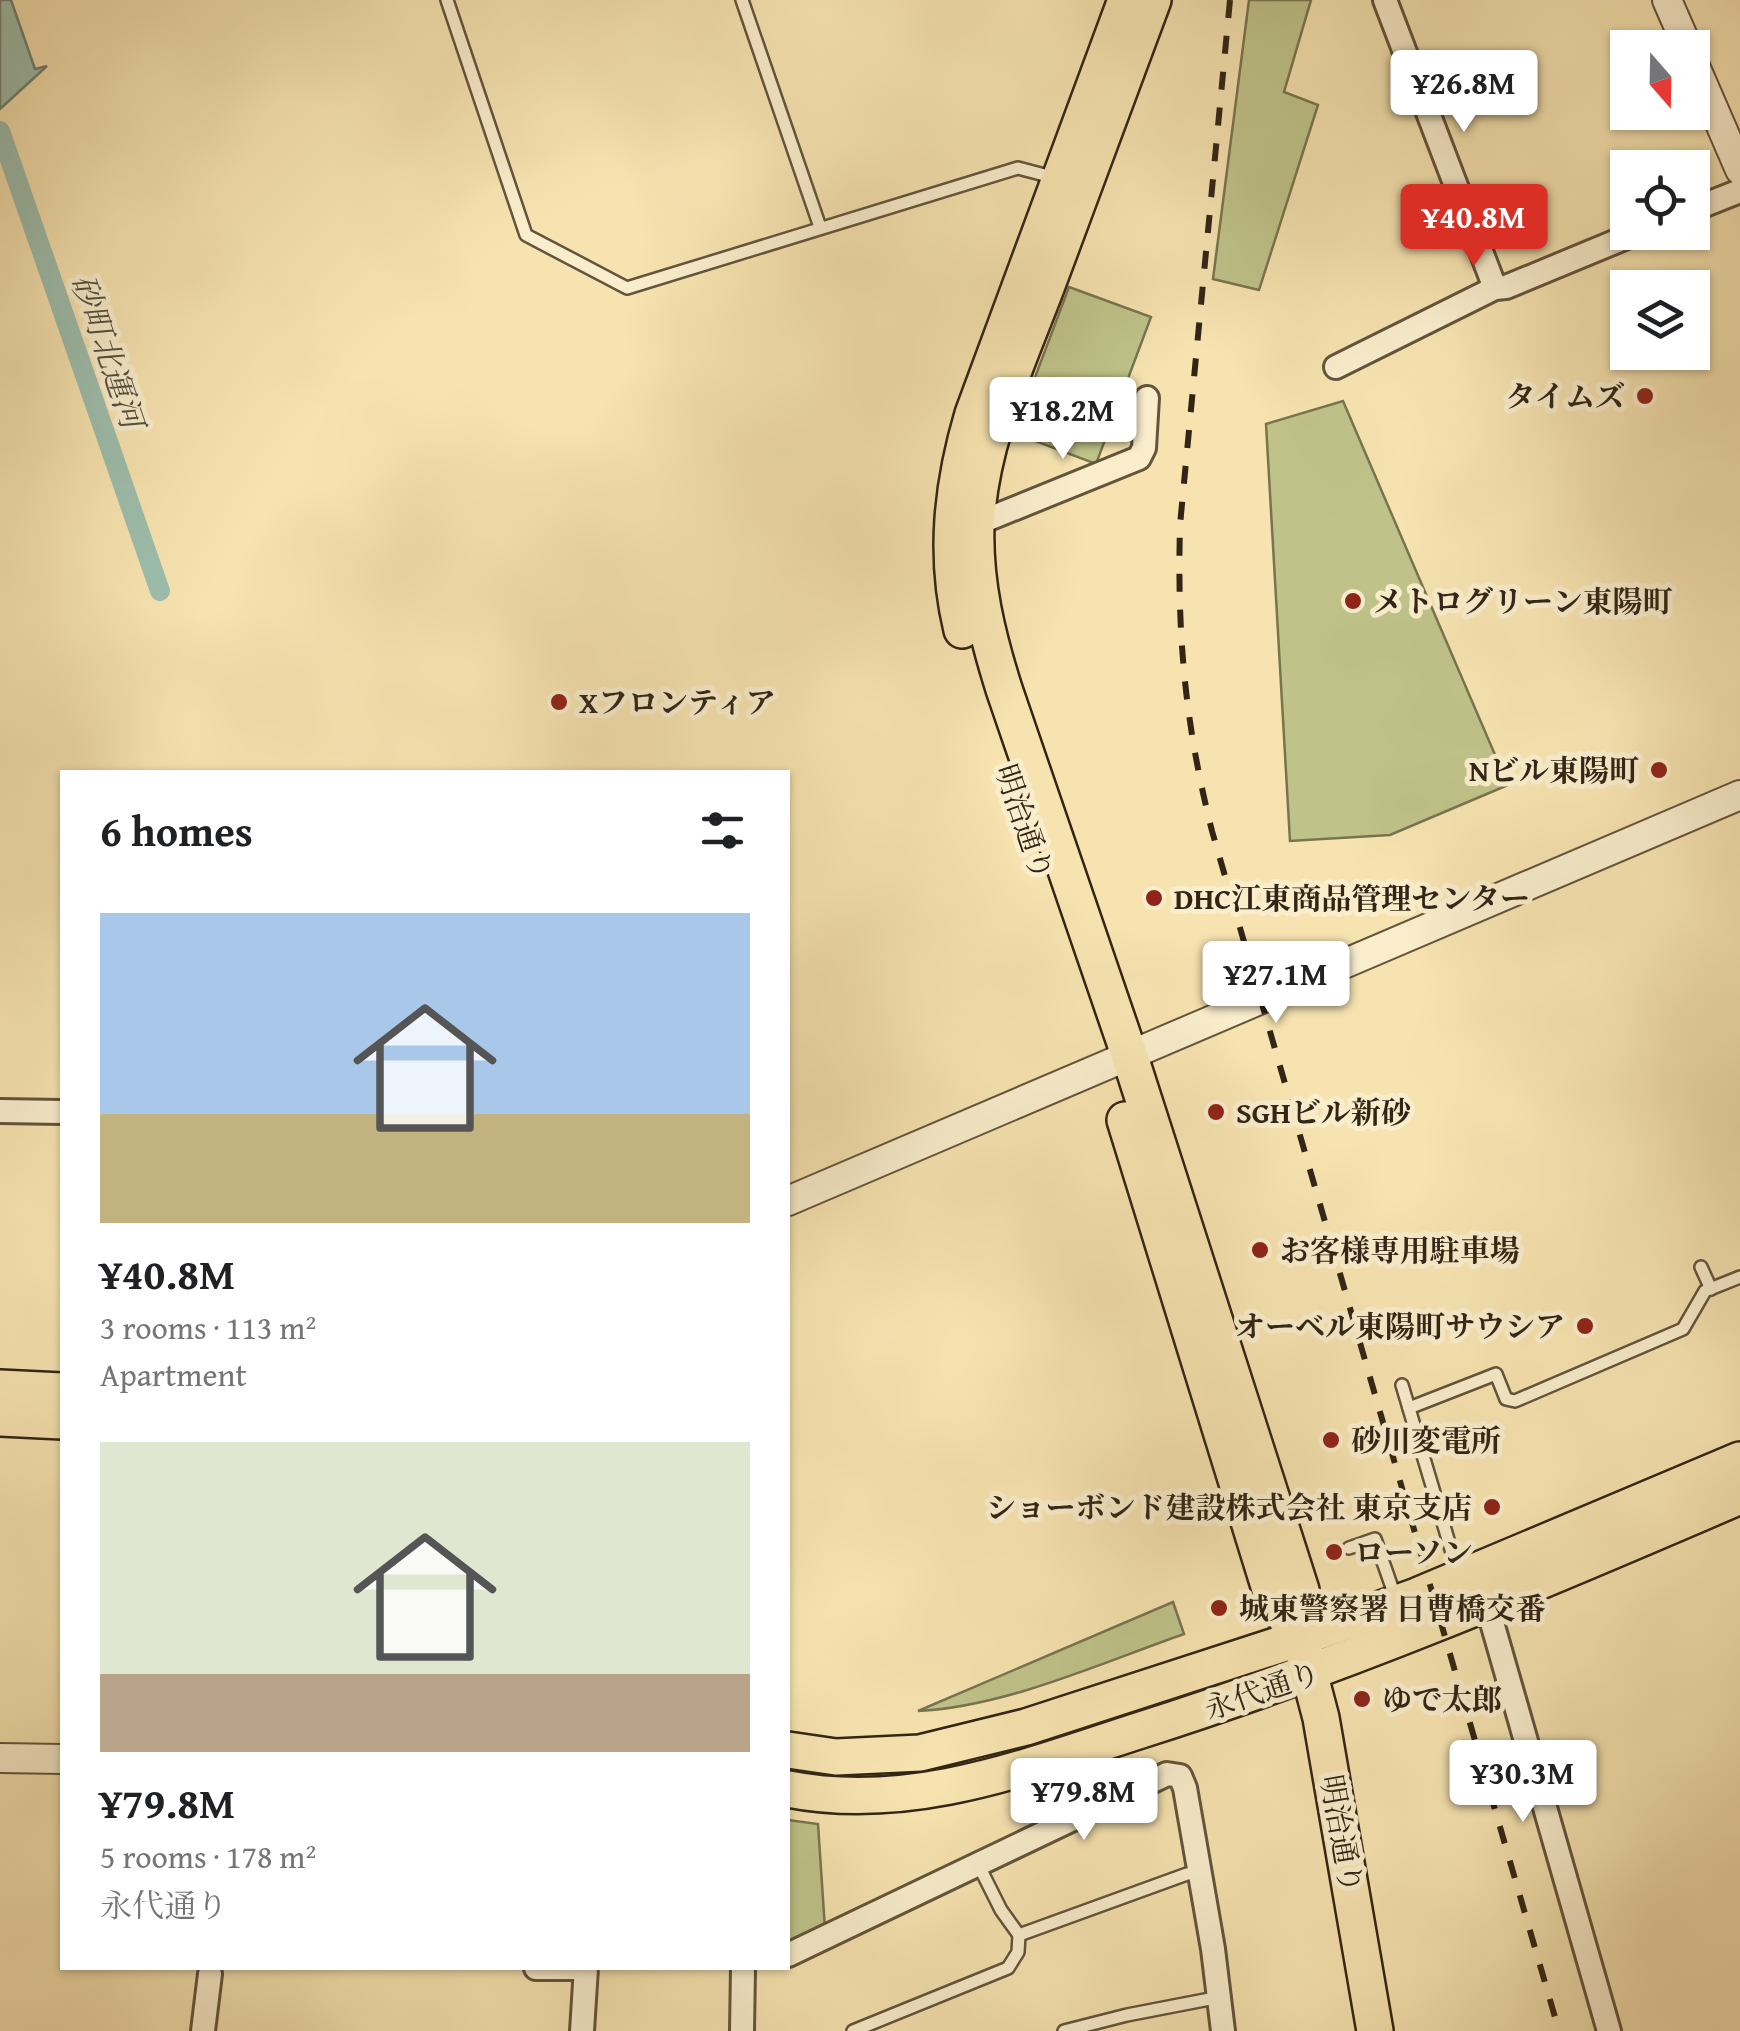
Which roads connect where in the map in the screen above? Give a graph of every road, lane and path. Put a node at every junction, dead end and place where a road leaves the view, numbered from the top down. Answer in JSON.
{"nodes":[{"id":1,"x":447,"y":0,"type":"edge"},
{"id":2,"x":742,"y":0,"type":"edge"},
{"id":3,"x":1126,"y":0,"type":"edge"},
{"id":4,"x":1152,"y":0,"type":"edge"},
{"id":5,"x":1384,"y":0,"type":"edge"},
{"id":6,"x":1667,"y":0,"type":"edge"},
{"id":7,"x":1680,"y":30,"type":"edge"},
{"id":8,"x":1710,"y":101,"type":"edge"},
{"id":9,"x":1740,"y":170,"type":"edge"},
{"id":10,"x":1072,"y":183,"type":"junction"},
{"id":11,"x":1740,"y":191,"type":"edge"},
{"id":12,"x":1710,"y":203,"type":"edge"},
{"id":13,"x":820,"y":227,"type":"junction"},
{"id":14,"x":1610,"y":244,"type":"edge"},
{"id":15,"x":1495,"y":288,"type":"junction"},
{"id":16,"x":1336,"y":366,"type":"dead end"},
{"id":17,"x":1147,"y":398,"type":"dead end"},
{"id":18,"x":976,"y":524,"type":"junction"},
{"id":19,"x":1740,"y":795,"type":"edge"},
{"id":20,"x":1119,"y":1061,"type":"junction"},
{"id":21,"x":0,"y":1112,"type":"edge"},
{"id":22,"x":60,"y":1112,"type":"edge"},
{"id":23,"x":790,"y":1200,"type":"edge"},
{"id":24,"x":1701,"y":1267,"type":"dead end"},
{"id":25,"x":1740,"y":1277,"type":"edge"},
{"id":26,"x":1711,"y":1289,"type":"junction"},
{"id":27,"x":1402,"y":1385,"type":"dead end"},
{"id":28,"x":0,"y":1388,"type":"edge"},
{"id":29,"x":60,"y":1392,"type":"edge"},
{"id":30,"x":1409,"y":1408,"type":"junction"},
{"id":31,"x":0,"y":1418,"type":"edge"},
{"id":32,"x":60,"y":1421,"type":"edge"},
{"id":33,"x":1740,"y":1460,"type":"edge"},
{"id":34,"x":1740,"y":1496,"type":"edge"},
{"id":35,"x":1350,"y":1548,"type":"dead end"},
{"id":36,"x":1460,"y":1579,"type":"junction"},
{"id":37,"x":1407,"y":1600,"type":"junction"},
{"id":38,"x":1463,"y":1615,"type":"junction"},
{"id":39,"x":1300,"y":1638,"type":"junction"},
{"id":40,"x":1310,"y":1674,"type":"junction"},
{"id":41,"x":790,"y":1750,"type":"edge"},
{"id":42,"x":0,"y":1758,"type":"edge"},
{"id":43,"x":60,"y":1759,"type":"edge"},
{"id":44,"x":790,"y":1789,"type":"edge"},
{"id":45,"x":979,"y":1866,"type":"junction"},
{"id":46,"x":1199,"y":1873,"type":"junction"},
{"id":47,"x":1018,"y":1935,"type":"junction"},
{"id":48,"x":790,"y":1954,"type":"edge"},
{"id":49,"x":582,"y":1970,"type":"edge"},
{"id":50,"x":748,"y":1970,"type":"edge"},
{"id":51,"x":210,"y":1974,"type":"dead end"},
{"id":52,"x":1220,"y":1997,"type":"junction"},
{"id":53,"x":203,"y":2031,"type":"edge"},
{"id":54,"x":582,"y":2031,"type":"edge"},
{"id":55,"x":742,"y":2031,"type":"edge"},
{"id":56,"x":853,"y":2031,"type":"edge"},
{"id":57,"x":1064,"y":2031,"type":"edge"},
{"id":58,"x":1222,"y":2031,"type":"edge"},
{"id":59,"x":1376,"y":2031,"type":"edge"},
{"id":60,"x":1610,"y":2031,"type":"edge"}],
"edges":[{"from":1,"to":13,"type":"lane"},
{"from":2,"to":13,"type":"lane"},
{"from":3,"to":10,"type":"main road","name":"明治通り"},
{"from":4,"to":10,"type":"main road","name":"明治通り"},
{"from":5,"to":15,"type":"street"},
{"from":6,"to":7,"type":"street"},
{"from":8,"to":9,"type":"street"},
{"from":10,"to":13,"type":"lane"},
{"from":10,"to":18,"type":"main road","name":"明治通り"},
{"from":10,"to":20,"type":"main road","name":"明治通り"},
{"from":11,"to":12,"type":"street"},
{"from":14,"to":15,"type":"street"},
{"from":15,"to":16,"type":"street"},
{"from":17,"to":18,"type":"street"},
{"from":18,"to":20,"type":"main road","name":"明治通り"},
{"from":19,"to":20,"type":"street"},
{"from":20,"to":23,"type":"street"},
{"from":20,"to":39,"type":"main road","name":"明治通り"},
{"from":21,"to":22,"type":"street"},
{"from":24,"to":26,"type":"lane"},
{"from":25,"to":26,"type":"lane"},
{"from":26,"to":30,"type":"lane"},
{"from":27,"to":30,"type":"lane"},
{"from":28,"to":29,"type":"main road"},
{"from":30,"to":36,"type":"lane"},
{"from":31,"to":32,"type":"main road"},
{"from":33,"to":36,"type":"main road"},
{"from":34,"to":38,"type":"main road","name":"永代通り"},
{"from":35,"to":37,"type":"lane"},
{"from":36,"to":37,"type":"main road","name":"永代通り"},
{"from":37,"to":39,"type":"main road","name":"永代通り"},
{"from":38,"to":40,"type":"main road","name":"永代通り"},
{"from":38,"to":60,"type":"street"},
{"from":39,"to":40,"type":"main road","name":"明治通り"},
{"from":39,"to":41,"type":"main road","name":"永代通り"},
{"from":40,"to":44,"type":"main road","name":"永代通り"},
{"from":40,"to":59,"type":"main road","name":"明治通り"},
{"from":42,"to":43,"type":"street"},
{"from":45,"to":46,"type":"street"},
{"from":45,"to":47,"type":"lane"},
{"from":45,"to":48,"type":"street"},
{"from":46,"to":47,"type":"lane"},
{"from":46,"to":52,"type":"street"},
{"from":47,"to":56,"type":"lane"},
{"from":49,"to":54,"type":"street"},
{"from":50,"to":55,"type":"street"},
{"from":51,"to":53,"type":"street"},
{"from":52,"to":57,"type":"lane"},
{"from":52,"to":58,"type":"street"}]}
